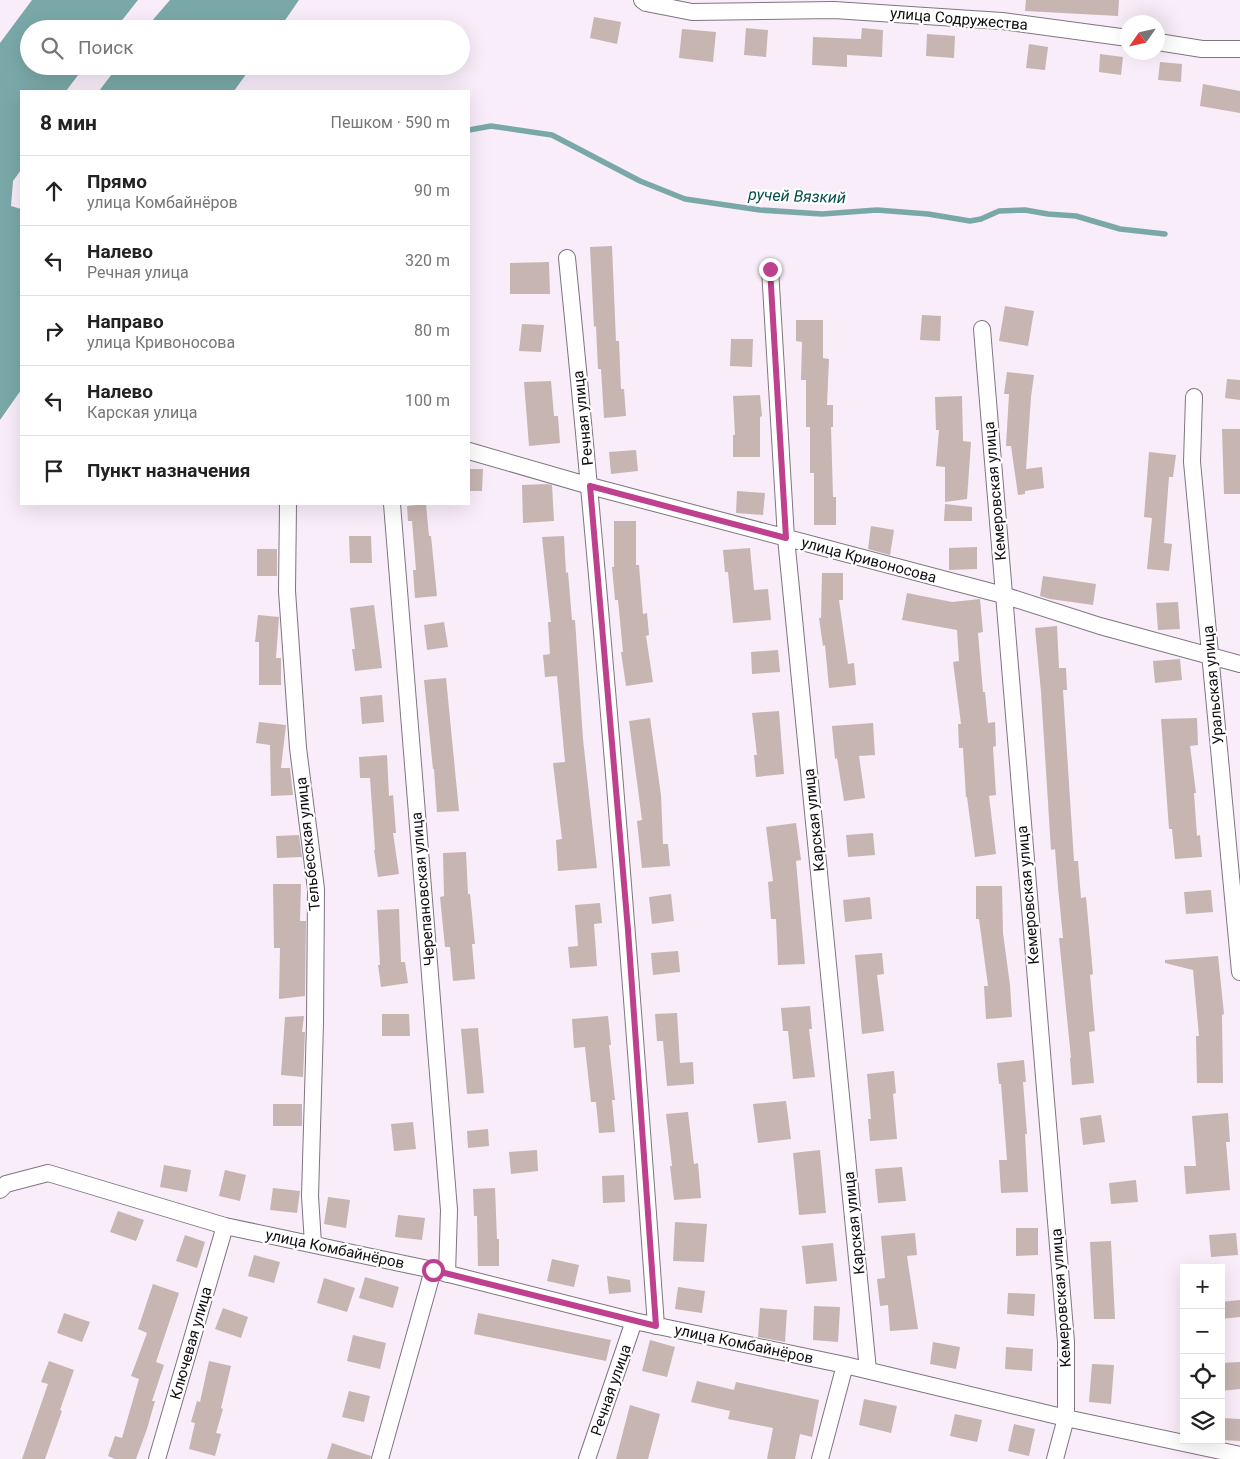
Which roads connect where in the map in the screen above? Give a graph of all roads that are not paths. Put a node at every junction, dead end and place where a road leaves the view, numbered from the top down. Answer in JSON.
{"nodes":[{"id":1,"x":642,"y":0,"type":"edge"},
{"id":2,"x":1120,"y":37,"type":"edge"},
{"id":3,"x":1165,"y":43,"type":"edge"},
{"id":4,"x":1240,"y":49,"type":"edge"},
{"id":5,"x":567,"y":258,"type":"dead end"},
{"id":6,"x":770,"y":269,"type":"dead end"},
{"id":7,"x":982,"y":329,"type":"dead end"},
{"id":8,"x":1194,"y":397,"type":"dead end"},
{"id":9,"x":470,"y":450,"type":"edge"},
{"id":10,"x":590,"y":486,"type":"junction"},
{"id":11,"x":288,"y":505,"type":"edge"},
{"id":12,"x":392,"y":505,"type":"edge"},
{"id":13,"x":786,"y":538,"type":"junction"},
{"id":14,"x":1003,"y":595,"type":"junction"},
{"id":15,"x":1210,"y":657,"type":"junction"},
{"id":16,"x":1240,"y":664,"type":"edge"},
{"id":17,"x":1240,"y":972,"type":"edge"},
{"id":18,"x":0,"y":1190,"type":"edge"},
{"id":19,"x":225,"y":1226,"type":"junction"},
{"id":20,"x":313,"y":1244,"type":"junction"},
{"id":21,"x":440,"y":1272,"type":"junction"},
{"id":22,"x":634,"y":1322,"type":"junction"},
{"id":23,"x":656,"y":1326,"type":"junction"},
{"id":24,"x":845,"y":1365,"type":"junction"},
{"id":25,"x":868,"y":1370,"type":"junction"},
{"id":26,"x":1066,"y":1418,"type":"junction"},
{"id":27,"x":1240,"y":1455,"type":"edge"},
{"id":28,"x":157,"y":1459,"type":"edge"},
{"id":29,"x":380,"y":1459,"type":"edge"},
{"id":30,"x":588,"y":1459,"type":"edge"},
{"id":31,"x":820,"y":1459,"type":"edge"},
{"id":32,"x":1055,"y":1459,"type":"edge"}],
"edges":[{"from":1,"to":2,"type":"street","name":"улица Содружества"},
{"from":3,"to":4,"type":"street"},
{"from":5,"to":10,"type":"street","name":"Речная улица"},
{"from":6,"to":13,"type":"street","name":"Карская улица"},
{"from":7,"to":14,"type":"street","name":"Кемеровская улица"},
{"from":8,"to":15,"type":"street","name":"Уральская улица"},
{"from":9,"to":10,"type":"street","name":"улица Кривоносова"},
{"from":10,"to":13,"type":"street","name":"улица Кривоносова"},
{"from":10,"to":23,"type":"street","name":"Речная улица"},
{"from":11,"to":20,"type":"street","name":"Тельбесская улица"},
{"from":12,"to":21,"type":"street","name":"Черепановская улица"},
{"from":13,"to":14,"type":"street","name":"улица Кривоносова"},
{"from":13,"to":25,"type":"street","name":"Карская улица"},
{"from":14,"to":15,"type":"street","name":"улица Кривоносова"},
{"from":14,"to":26,"type":"street","name":"Кемеровская улица"},
{"from":15,"to":16,"type":"street","name":"улица Кривоносова"},
{"from":15,"to":17,"type":"street","name":"Уральская улица"},
{"from":18,"to":19,"type":"street","name":"улица Комбайнёров"},
{"from":19,"to":20,"type":"street","name":"улица Комбайнёров"},
{"from":19,"to":28,"type":"street","name":"Ключевая улица"},
{"from":20,"to":21,"type":"street","name":"улица Комбайнёров"},
{"from":21,"to":22,"type":"street","name":"улица Комбайнёров"},
{"from":21,"to":29,"type":"street","name":"Черепановская улица"},
{"from":22,"to":23,"type":"street","name":"улица Комбайнёров"},
{"from":22,"to":30,"type":"street","name":"Речная улица"},
{"from":23,"to":24,"type":"street","name":"улица Комбайнёров"},
{"from":24,"to":25,"type":"street","name":"улица Комбайнёров"},
{"from":24,"to":31,"type":"street"},
{"from":25,"to":26,"type":"street","name":"улица Комбайнёров"},
{"from":26,"to":27,"type":"street","name":"улица Комбайнёров"},
{"from":26,"to":32,"type":"street","name":"Кемеровская улица"}]}
